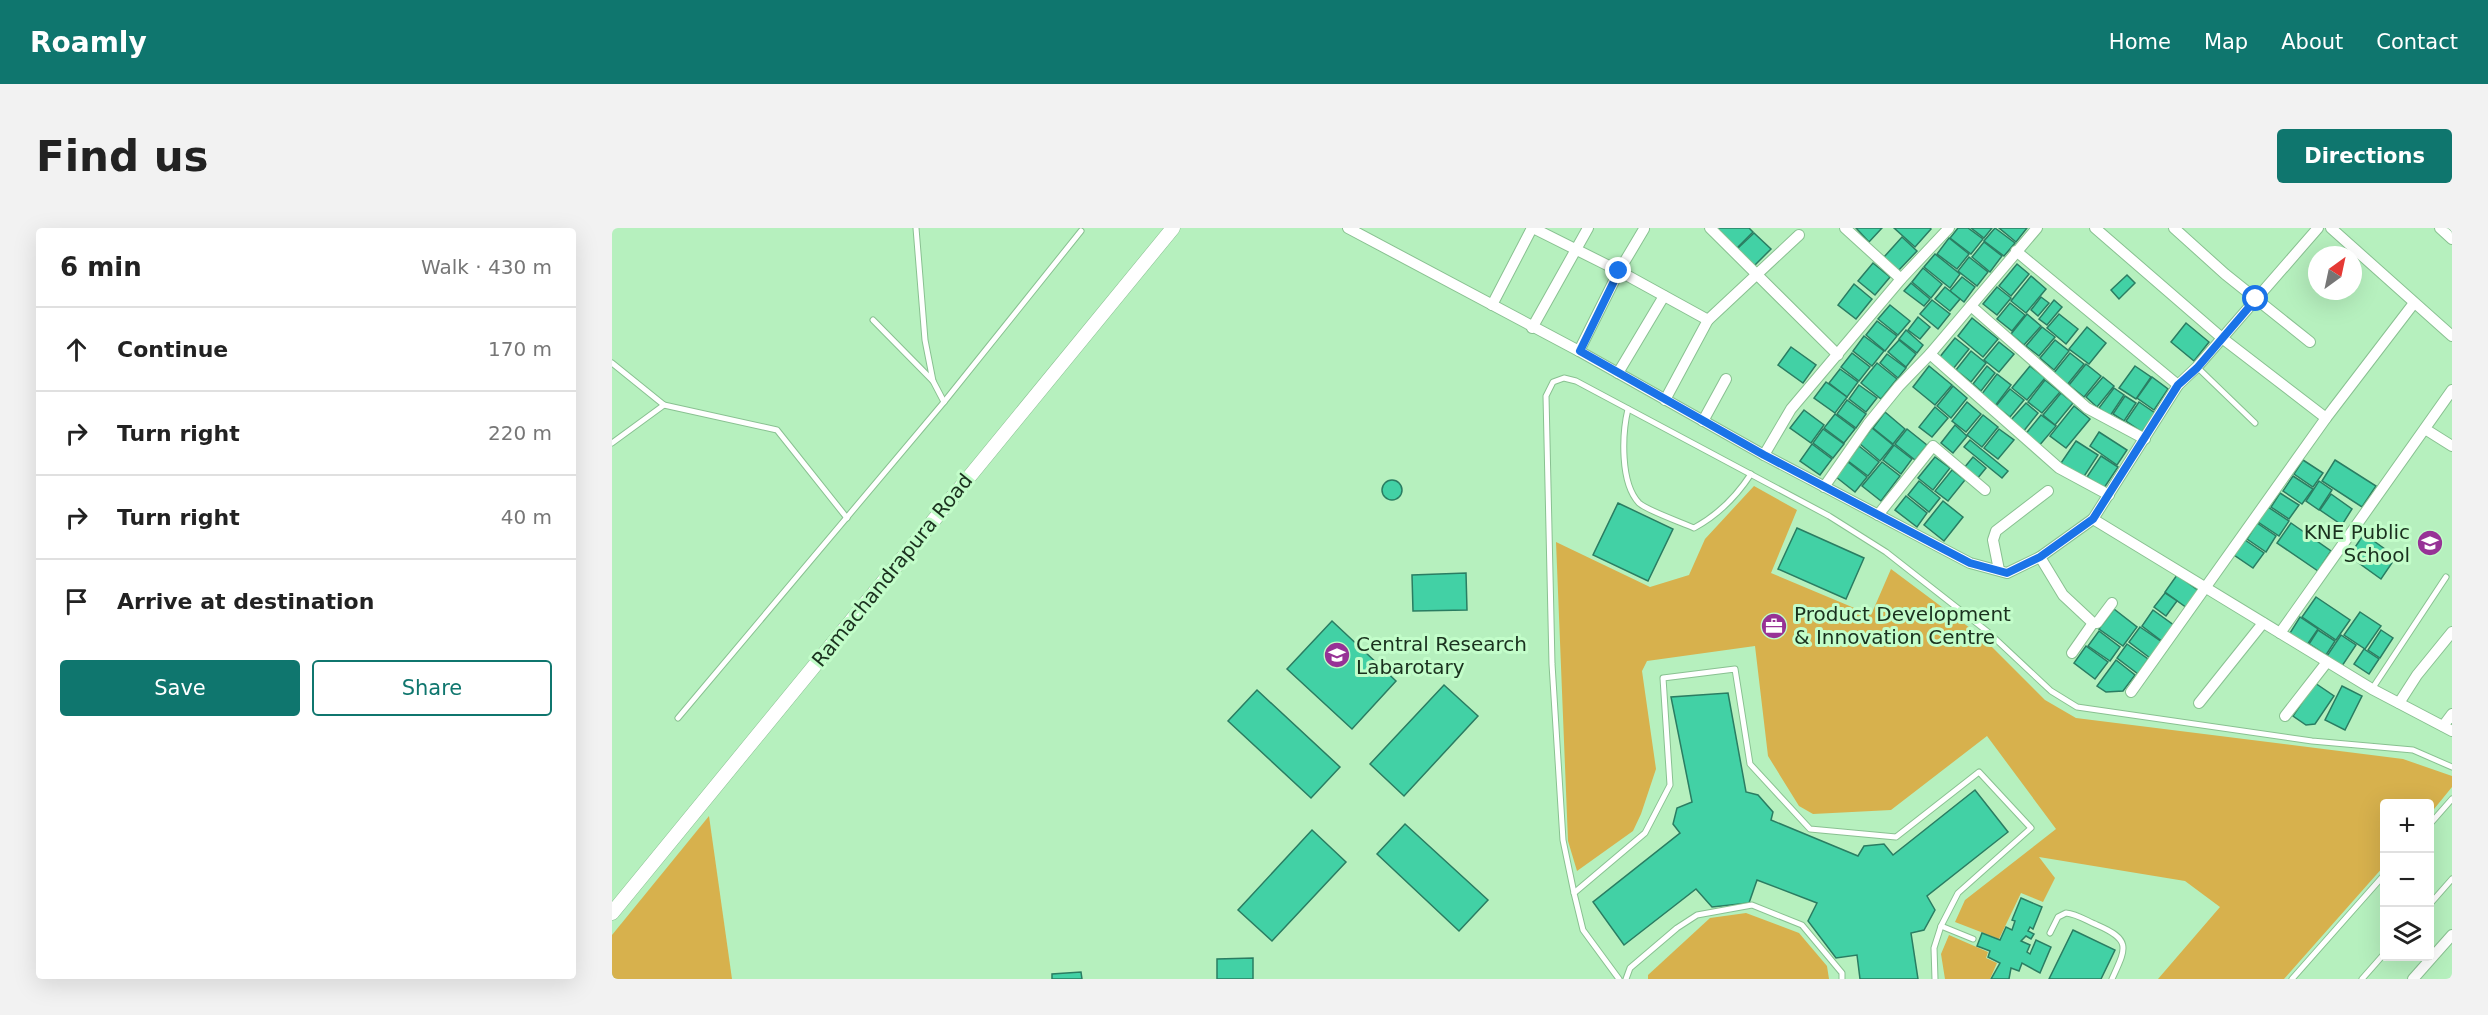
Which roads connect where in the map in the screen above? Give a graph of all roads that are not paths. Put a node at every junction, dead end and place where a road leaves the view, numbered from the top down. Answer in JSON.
{"nodes":[{"id":1,"x":916,"y":228,"type":"edge"},
{"id":2,"x":1173,"y":228,"type":"edge"},
{"id":3,"x":1348,"y":228,"type":"edge"},
{"id":4,"x":1533,"y":228,"type":"edge"},
{"id":5,"x":1588,"y":228,"type":"edge"},
{"id":6,"x":1644,"y":228,"type":"edge"},
{"id":7,"x":1710,"y":228,"type":"edge"},
{"id":8,"x":1845,"y":228,"type":"edge"},
{"id":9,"x":1949,"y":228,"type":"edge"},
{"id":10,"x":2037,"y":228,"type":"edge"},
{"id":11,"x":2095,"y":228,"type":"edge"},
{"id":12,"x":2174,"y":228,"type":"edge"},
{"id":13,"x":2318,"y":228,"type":"edge"},
{"id":14,"x":2331,"y":228,"type":"edge"},
{"id":15,"x":2440,"y":228,"type":"edge"},
{"id":16,"x":1081,"y":231,"type":"dead end"},
{"id":17,"x":1799,"y":235,"type":"dead end"},
{"id":18,"x":2452,"y":239,"type":"edge"},
{"id":19,"x":1575,"y":249,"type":"junction"},
{"id":20,"x":2016,"y":251,"type":"junction"},
{"id":21,"x":1619,"y":271,"type":"junction"},
{"id":22,"x":1758,"y":276,"type":"junction"},
{"id":23,"x":1901,"y":279,"type":"junction"},
{"id":24,"x":1664,"y":296,"type":"junction"},
{"id":25,"x":2256,"y":299,"type":"junction"},
{"id":26,"x":2414,"y":303,"type":"junction"},
{"id":27,"x":1492,"y":305,"type":"junction"},
{"id":28,"x":1971,"y":306,"type":"junction"},
{"id":29,"x":873,"y":320,"type":"dead end"},
{"id":30,"x":1708,"y":320,"type":"junction"},
{"id":31,"x":1532,"y":328,"type":"junction"},
{"id":32,"x":2452,"y":336,"type":"edge"},
{"id":33,"x":2222,"y":338,"type":"junction"},
{"id":34,"x":2310,"y":342,"type":"dead end"},
{"id":35,"x":1580,"y":351,"type":"junction"},
{"id":36,"x":1930,"y":354,"type":"junction"},
{"id":37,"x":1838,"y":355,"type":"junction"},
{"id":38,"x":612,"y":363,"type":"edge"},
{"id":39,"x":2197,"y":368,"type":"junction"},
{"id":40,"x":1618,"y":373,"type":"junction"},
{"id":41,"x":1726,"y":379,"type":"dead end"},
{"id":42,"x":933,"y":381,"type":"junction"},
{"id":43,"x":2178,"y":385,"type":"junction"},
{"id":44,"x":2452,"y":390,"type":"edge"},
{"id":45,"x":1665,"y":400,"type":"junction"},
{"id":46,"x":945,"y":402,"type":"junction"},
{"id":47,"x":664,"y":405,"type":"junction"},
{"id":48,"x":1628,"y":409,"type":"junction"},
{"id":49,"x":2326,"y":418,"type":"junction"},
{"id":50,"x":1703,"y":420,"type":"junction"},
{"id":51,"x":2255,"y":423,"type":"dead end"},
{"id":52,"x":2425,"y":429,"type":"junction"},
{"id":53,"x":2145,"y":439,"type":"junction"},
{"id":54,"x":612,"y":443,"type":"edge"},
{"id":55,"x":2452,"y":446,"type":"edge"},
{"id":56,"x":1764,"y":455,"type":"junction"},
{"id":57,"x":1751,"y":474,"type":"junction"},
{"id":58,"x":1824,"y":486,"type":"junction"},
{"id":59,"x":1985,"y":490,"type":"dead end"},
{"id":60,"x":2048,"y":491,"type":"dead end"},
{"id":61,"x":2109,"y":495,"type":"junction"},
{"id":62,"x":1878,"y":515,"type":"junction"},
{"id":63,"x":848,"y":518,"type":"junction"},
{"id":64,"x":2093,"y":519,"type":"junction"},
{"id":65,"x":2040,"y":557,"type":"junction"},
{"id":66,"x":1999,"y":570,"type":"junction"},
{"id":67,"x":2446,"y":577,"type":"dead end"},
{"id":68,"x":2207,"y":588,"type":"junction"},
{"id":69,"x":2112,"y":603,"type":"dead end"},
{"id":70,"x":2093,"y":623,"type":"junction"},
{"id":71,"x":2263,"y":623,"type":"junction"},
{"id":72,"x":2452,"y":632,"type":"edge"},
{"id":73,"x":2280,"y":633,"type":"junction"},
{"id":74,"x":2072,"y":653,"type":"dead end"},
{"id":75,"x":2327,"y":662,"type":"junction"},
{"id":76,"x":2372,"y":689,"type":"junction"},
{"id":77,"x":2131,"y":692,"type":"dead end"},
{"id":78,"x":2199,"y":703,"type":"dead end"},
{"id":79,"x":2399,"y":703,"type":"junction"},
{"id":80,"x":2452,"y":714,"type":"edge"},
{"id":81,"x":2285,"y":716,"type":"dead end"},
{"id":82,"x":678,"y":718,"type":"dead end"},
{"id":83,"x":2447,"y":729,"type":"edge"},
{"id":84,"x":2452,"y":767,"type":"edge"},
{"id":85,"x":2452,"y":799,"type":"edge"},
{"id":86,"x":2434,"y":819,"type":"edge"},
{"id":87,"x":2452,"y":879,"type":"edge"},
{"id":88,"x":2380,"y":881,"type":"edge"},
{"id":89,"x":1574,"y":893,"type":"junction"},
{"id":90,"x":2434,"y":899,"type":"edge"},
{"id":91,"x":612,"y":913,"type":"edge"},
{"id":92,"x":1941,"y":926,"type":"junction"},
{"id":93,"x":2050,"y":933,"type":"dead end"},
{"id":94,"x":2452,"y":935,"type":"edge"},
{"id":95,"x":1973,"y":939,"type":"dead end"},
{"id":96,"x":2380,"y":959,"type":"edge"},
{"id":97,"x":1619,"y":979,"type":"edge"},
{"id":98,"x":1626,"y":979,"type":"edge"},
{"id":99,"x":1842,"y":979,"type":"edge"},
{"id":100,"x":1935,"y":979,"type":"edge"},
{"id":101,"x":2112,"y":979,"type":"edge"},
{"id":102,"x":2292,"y":979,"type":"edge"},
{"id":103,"x":2362,"y":979,"type":"edge"},
{"id":104,"x":2414,"y":979,"type":"edge"}],
"edges":[{"from":1,"to":42,"type":"lane"},
{"from":2,"to":91,"type":"street","name":"Ramachandrapura Road"},
{"from":3,"to":27,"type":"street"},
{"from":4,"to":19,"type":"street"},
{"from":4,"to":27,"type":"street"},
{"from":5,"to":19,"type":"street"},
{"from":6,"to":21,"type":"street"},
{"from":7,"to":22,"type":"street"},
{"from":8,"to":23,"type":"street"},
{"from":9,"to":23,"type":"street"},
{"from":10,"to":20,"type":"street"},
{"from":11,"to":33,"type":"street"},
{"from":12,"to":25,"type":"street"},
{"from":13,"to":25,"type":"street"},
{"from":14,"to":26,"type":"street"},
{"from":15,"to":18,"type":"street"},
{"from":16,"to":46,"type":"lane"},
{"from":17,"to":22,"type":"street"},
{"from":19,"to":21,"type":"street"},
{"from":19,"to":31,"type":"street"},
{"from":20,"to":28,"type":"street"},
{"from":20,"to":43,"type":"street"},
{"from":21,"to":24,"type":"street"},
{"from":21,"to":35,"type":"street"},
{"from":22,"to":30,"type":"street"},
{"from":22,"to":37,"type":"street"},
{"from":23,"to":37,"type":"street"},
{"from":24,"to":30,"type":"street"},
{"from":24,"to":40,"type":"street"},
{"from":25,"to":33,"type":"street"},
{"from":25,"to":34,"type":"street"},
{"from":26,"to":32,"type":"street"},
{"from":26,"to":49,"type":"street"},
{"from":27,"to":31,"type":"street"},
{"from":28,"to":36,"type":"street"},
{"from":28,"to":53,"type":"street"},
{"from":29,"to":42,"type":"lane"},
{"from":30,"to":45,"type":"street"},
{"from":31,"to":35,"type":"street"},
{"from":33,"to":39,"type":"street"},
{"from":33,"to":49,"type":"street"},
{"from":35,"to":40,"type":"street"},
{"from":36,"to":58,"type":"street"},
{"from":36,"to":61,"type":"street"},
{"from":37,"to":56,"type":"street"},
{"from":38,"to":47,"type":"lane"},
{"from":39,"to":43,"type":"street"},
{"from":39,"to":51,"type":"lane"},
{"from":40,"to":45,"type":"street"},
{"from":41,"to":50,"type":"street"},
{"from":42,"to":46,"type":"lane"},
{"from":43,"to":53,"type":"street"},
{"from":44,"to":52,"type":"street"},
{"from":45,"to":50,"type":"street"},
{"from":46,"to":63,"type":"lane"},
{"from":47,"to":54,"type":"lane"},
{"from":47,"to":63,"type":"lane"},
{"from":48,"to":57,"type":"lane"},
{"from":48,"to":57,"type":"lane"},
{"from":48,"to":89,"type":"lane"},
{"from":49,"to":68,"type":"street"},
{"from":50,"to":56,"type":"street"},
{"from":52,"to":55,"type":"street"},
{"from":52,"to":73,"type":"street"},
{"from":53,"to":61,"type":"street"},
{"from":56,"to":58,"type":"street"},
{"from":57,"to":84,"type":"lane"},
{"from":58,"to":62,"type":"street"},
{"from":59,"to":62,"type":"street"},
{"from":60,"to":66,"type":"street"},
{"from":61,"to":64,"type":"street"},
{"from":62,"to":66,"type":"street"},
{"from":63,"to":82,"type":"lane"},
{"from":64,"to":65,"type":"street"},
{"from":64,"to":68,"type":"street"},
{"from":65,"to":66,"type":"street"},
{"from":65,"to":70,"type":"street"},
{"from":67,"to":76,"type":"lane"},
{"from":68,"to":71,"type":"street"},
{"from":68,"to":77,"type":"street"},
{"from":69,"to":70,"type":"street"},
{"from":70,"to":74,"type":"street"},
{"from":71,"to":73,"type":"street"},
{"from":71,"to":78,"type":"street"},
{"from":72,"to":79,"type":"street"},
{"from":73,"to":75,"type":"street"},
{"from":75,"to":76,"type":"street"},
{"from":75,"to":81,"type":"street"},
{"from":76,"to":79,"type":"street"},
{"from":79,"to":83,"type":"street"},
{"from":80,"to":83,"type":"street"},
{"from":85,"to":86,"type":"lane"},
{"from":87,"to":90,"type":"lane"},
{"from":88,"to":102,"type":"lane"},
{"from":89,"to":92,"type":"lane"},
{"from":89,"to":97,"type":"lane"},
{"from":92,"to":95,"type":"lane"},
{"from":92,"to":100,"type":"lane"},
{"from":93,"to":101,"type":"lane"},
{"from":94,"to":104,"type":"street"},
{"from":96,"to":103,"type":"lane"},
{"from":98,"to":99,"type":"lane"}]}
